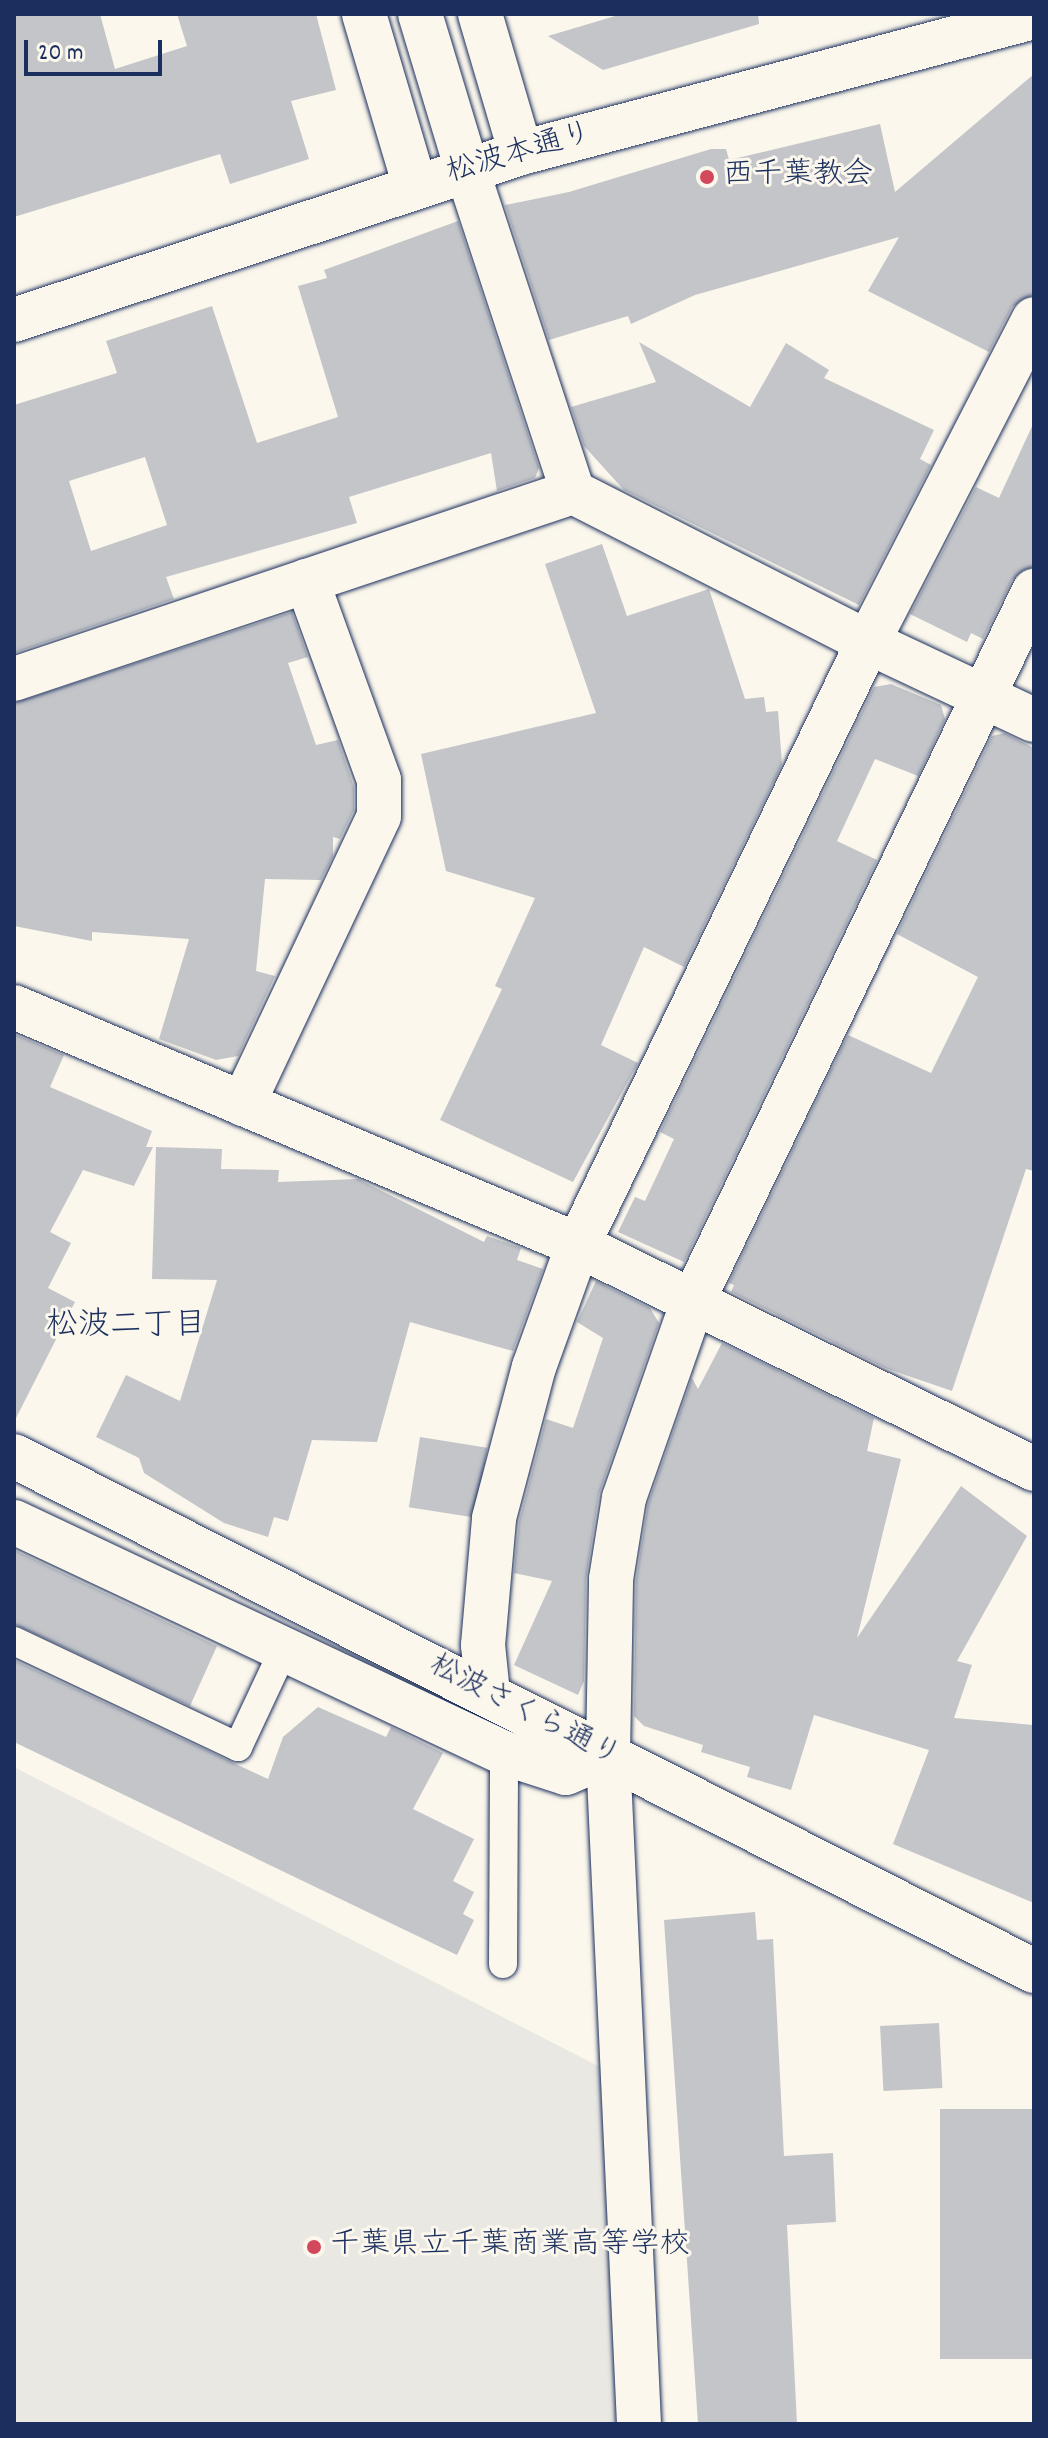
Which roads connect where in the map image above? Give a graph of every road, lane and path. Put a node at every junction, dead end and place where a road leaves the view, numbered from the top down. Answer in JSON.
{"nodes":[{"id":1,"x":364,"y":14,"type":"edge"},
{"id":2,"x":420,"y":14,"type":"edge"},
{"id":3,"x":480,"y":14,"type":"edge"},
{"id":4,"x":1034,"y":17,"type":"edge"},
{"id":5,"x":940,"y":27,"type":"edge"},
{"id":6,"x":521,"y":153,"type":"junction"},
{"id":7,"x":467,"y":170,"type":"junction"},
{"id":8,"x":415,"y":186,"type":"junction"},
{"id":9,"x":1034,"y":319,"type":"edge"},
{"id":10,"x":14,"y":320,"type":"edge"},
{"id":11,"x":573,"y":492,"type":"junction"},
{"id":12,"x":307,"y":581,"type":"junction"},
{"id":13,"x":1034,"y":591,"type":"edge"},
{"id":14,"x":868,"y":642,"type":"junction"},
{"id":15,"x":14,"y":679,"type":"edge"},
{"id":16,"x":983,"y":696,"type":"junction"},
{"id":17,"x":1034,"y":720,"type":"edge"},
{"id":18,"x":14,"y":1007,"type":"edge"},
{"id":19,"x":243,"y":1104,"type":"junction"},
{"id":20,"x":578,"y":1245,"type":"junction"},
{"id":21,"x":693,"y":1301,"type":"junction"},
{"id":22,"x":14,"y":1456,"type":"edge"},
{"id":23,"x":1034,"y":1469,"type":"edge"},
{"id":24,"x":14,"y":1522,"type":"edge"},
{"id":25,"x":14,"y":1641,"type":"edge"},
{"id":26,"x":284,"y":1649,"type":"junction"},
{"id":27,"x":488,"y":1694,"type":"junction"},
{"id":28,"x":504,"y":1753,"type":"junction"},
{"id":29,"x":608,"y":1755,"type":"junction"},
{"id":30,"x":503,"y":1964,"type":"dead end"},
{"id":31,"x":1034,"y":1971,"type":"edge"},
{"id":32,"x":639,"y":2424,"type":"edge"}],
"edges":[{"from":1,"to":8,"type":"street"},
{"from":2,"to":7,"type":"street"},
{"from":3,"to":6,"type":"street"},
{"from":4,"to":5,"type":"street","name":"松波本通り"},
{"from":5,"to":6,"type":"street","name":"松波本通り"},
{"from":6,"to":7,"type":"street","name":"松波本通り"},
{"from":7,"to":8,"type":"street","name":"松波本通り"},
{"from":7,"to":11,"type":"street"},
{"from":8,"to":10,"type":"street","name":"松波本通り"},
{"from":9,"to":14,"type":"street"},
{"from":11,"to":12,"type":"street"},
{"from":11,"to":14,"type":"street"},
{"from":12,"to":15,"type":"street"},
{"from":12,"to":19,"type":"street"},
{"from":13,"to":16,"type":"street"},
{"from":14,"to":16,"type":"street"},
{"from":14,"to":20,"type":"street"},
{"from":16,"to":17,"type":"street"},
{"from":16,"to":21,"type":"street"},
{"from":18,"to":19,"type":"street"},
{"from":19,"to":20,"type":"street"},
{"from":20,"to":21,"type":"street"},
{"from":20,"to":27,"type":"street"},
{"from":21,"to":23,"type":"street"},
{"from":21,"to":29,"type":"street"},
{"from":22,"to":27,"type":"street","name":"松波さくら通り"},
{"from":24,"to":26,"type":"street"},
{"from":25,"to":26,"type":"lane"},
{"from":26,"to":28,"type":"street"},
{"from":27,"to":29,"type":"street","name":"松波さくら通り"},
{"from":28,"to":29,"type":"street"},
{"from":28,"to":30,"type":"lane"},
{"from":29,"to":31,"type":"street","name":"松波さくら通り"},
{"from":29,"to":32,"type":"street"}]}
